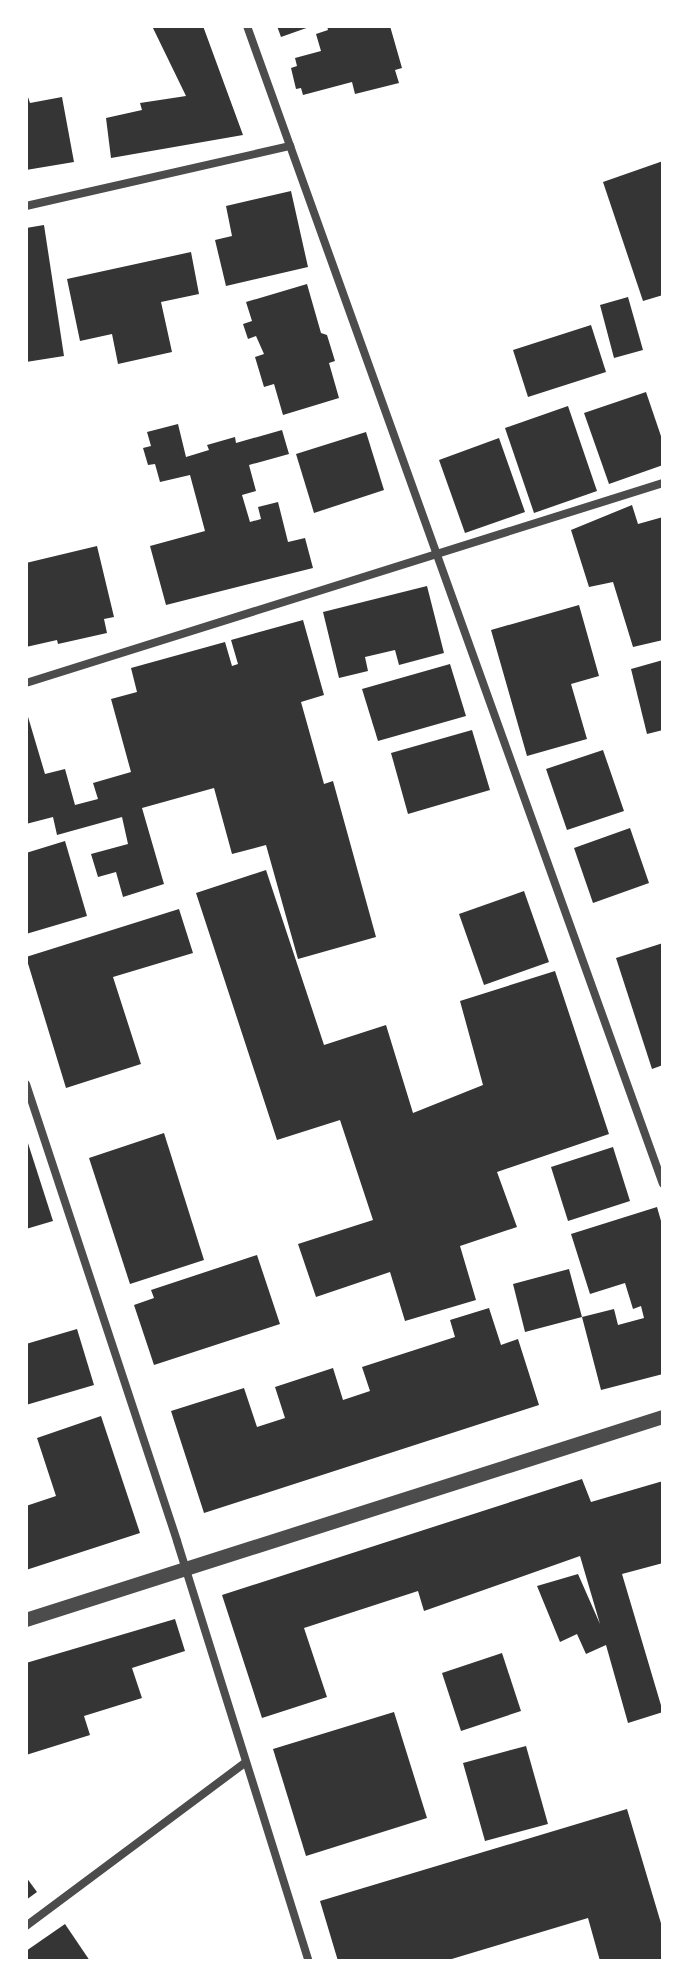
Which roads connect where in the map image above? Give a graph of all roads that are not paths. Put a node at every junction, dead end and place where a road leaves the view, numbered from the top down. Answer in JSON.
{"nodes":[{"id":1,"x":247,"y":26,"type":"edge"},
{"id":2,"x":290,"y":146,"type":"junction"},
{"id":3,"x":26,"y":206,"type":"edge"},
{"id":4,"x":663,"y":483,"type":"edge"},
{"id":5,"x":435,"y":554,"type":"junction"},
{"id":6,"x":26,"y":683,"type":"edge"},
{"id":7,"x":26,"y":1084,"type":"edge"},
{"id":8,"x":663,"y":1184,"type":"edge"},
{"id":9,"x":663,"y":1417,"type":"edge"},
{"id":10,"x":186,"y":1570,"type":"junction"},
{"id":11,"x":26,"y":1620,"type":"edge"},
{"id":12,"x":246,"y":1762,"type":"junction"},
{"id":13,"x":26,"y":1926,"type":"edge"},
{"id":14,"x":309,"y":1961,"type":"edge"}],
"edges":[{"from":1,"to":2,"type":"street"},
{"from":2,"to":3,"type":"street"},
{"from":2,"to":5,"type":"street"},
{"from":4,"to":5,"type":"street"},
{"from":5,"to":6,"type":"street"},
{"from":5,"to":8,"type":"street"},
{"from":7,"to":10,"type":"street"},
{"from":9,"to":10,"type":"street"},
{"from":10,"to":11,"type":"street"},
{"from":10,"to":12,"type":"street"},
{"from":12,"to":13,"type":"street"},
{"from":12,"to":14,"type":"street"}]}
